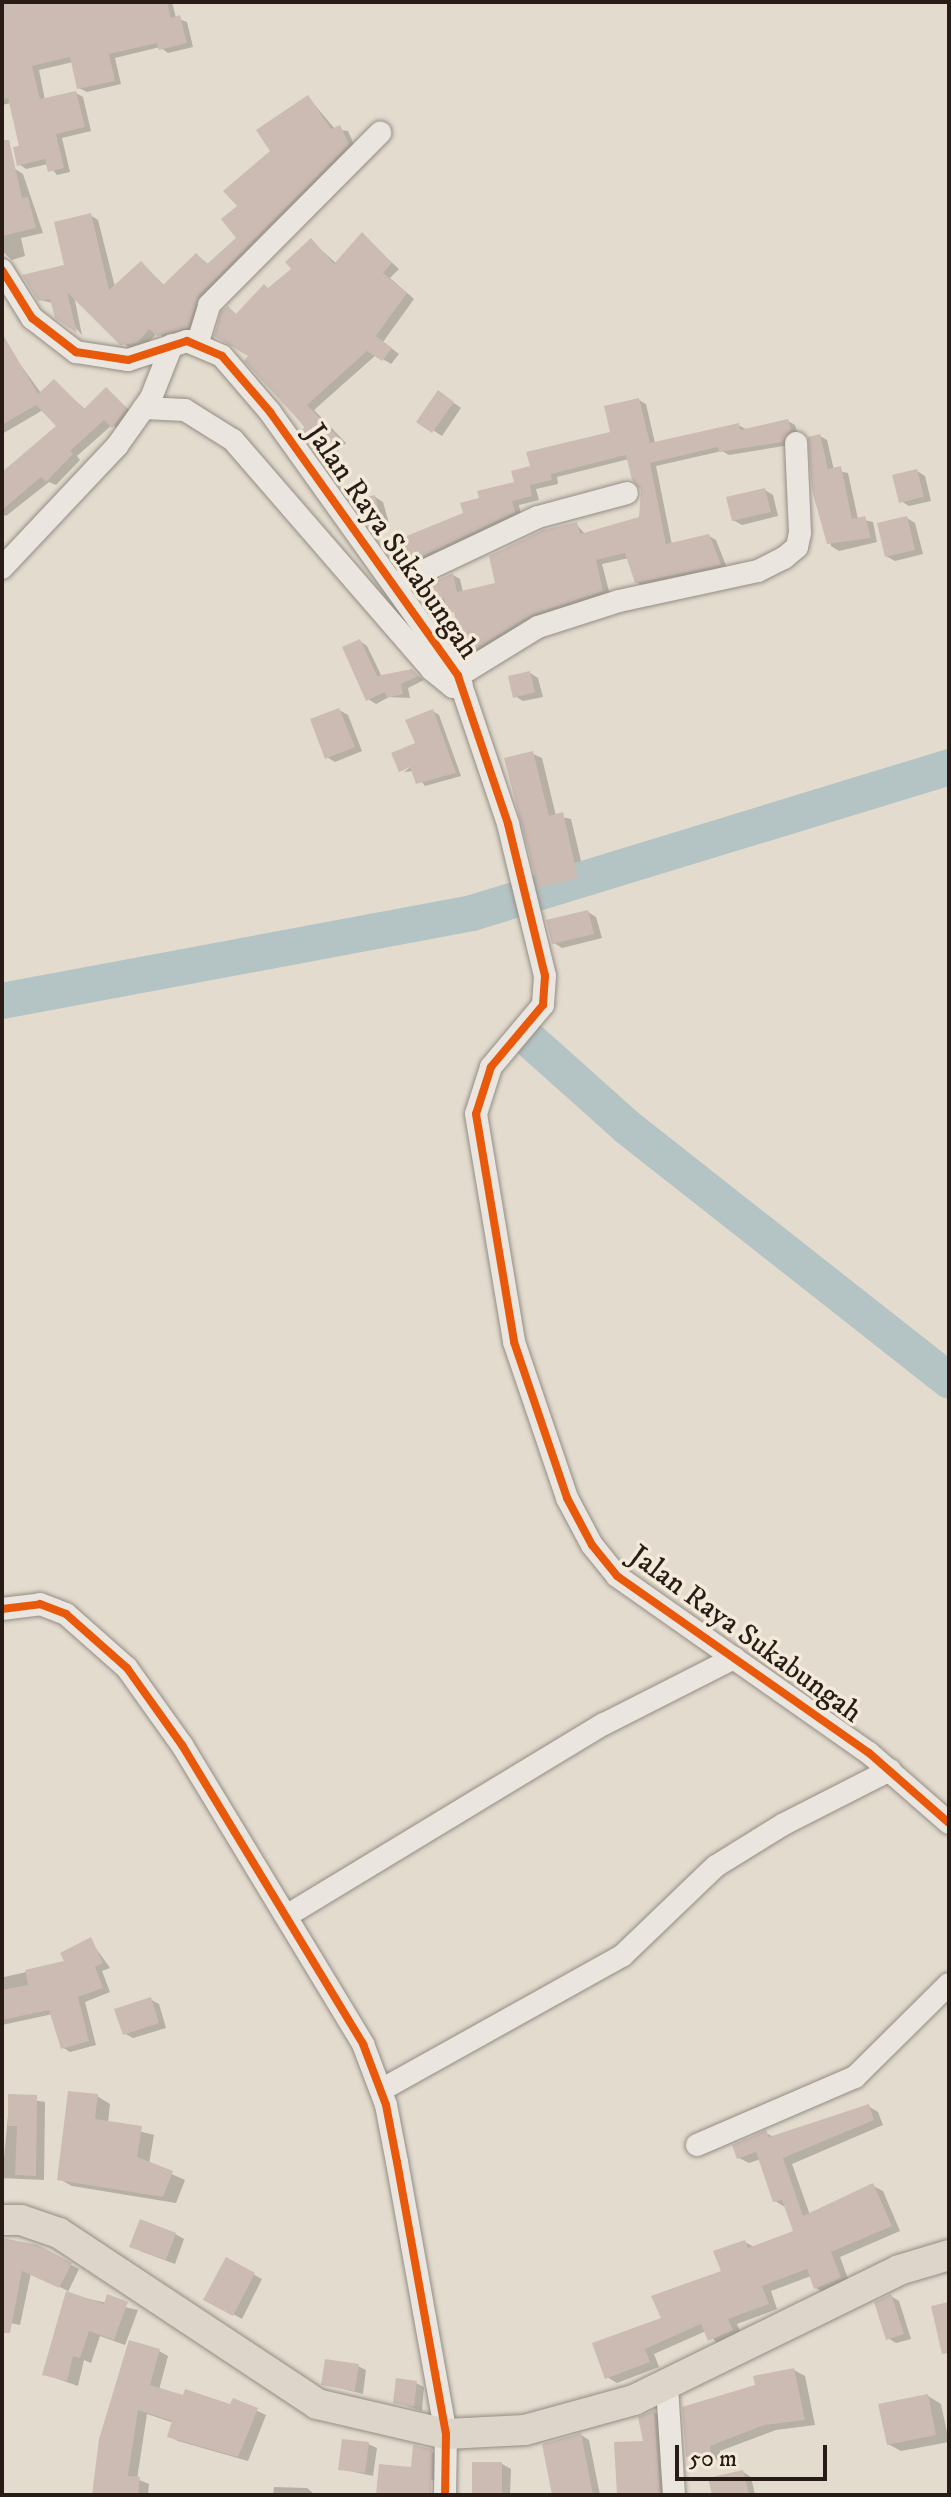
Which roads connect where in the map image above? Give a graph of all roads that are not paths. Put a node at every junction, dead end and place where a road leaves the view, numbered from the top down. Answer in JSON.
{"nodes":[{"id":1,"x":380,"y":133,"type":"dead end"},
{"id":2,"x":2,"y":270,"type":"edge"},
{"id":3,"x":198,"y":342,"type":"junction"},
{"id":4,"x":172,"y":345,"type":"junction"},
{"id":5,"x":144,"y":408,"type":"junction"},
{"id":6,"x":796,"y":443,"type":"dead end"},
{"id":7,"x":627,"y":493,"type":"dead end"},
{"id":8,"x":2,"y":568,"type":"edge"},
{"id":9,"x":394,"y":585,"type":"junction"},
{"id":10,"x":460,"y":681,"type":"junction"},
{"id":11,"x":2,"y":1609,"type":"edge"},
{"id":12,"x":734,"y":1658,"type":"junction"},
{"id":13,"x":890,"y":1770,"type":"junction"},
{"id":14,"x":949,"y":1823,"type":"edge"},
{"id":15,"x":288,"y":1915,"type":"junction"},
{"id":16,"x":949,"y":1984,"type":"edge"},
{"id":17,"x":381,"y":2090,"type":"junction"},
{"id":18,"x":697,"y":2145,"type":"dead end"},
{"id":19,"x":2,"y":2220,"type":"edge"},
{"id":20,"x":949,"y":2255,"type":"edge"},
{"id":21,"x":667,"y":2387,"type":"junction"},
{"id":22,"x":446,"y":2434,"type":"junction"},
{"id":23,"x":445,"y":2495,"type":"edge"},
{"id":24,"x":674,"y":2495,"type":"edge"}],
"edges":[{"from":1,"to":3,"type":"street"},
{"from":2,"to":4,"type":"street"},
{"from":3,"to":4,"type":"street"},
{"from":3,"to":9,"type":"street","name":"Jalan Raya Sukabungah"},
{"from":4,"to":5,"type":"street"},
{"from":5,"to":8,"type":"street"},
{"from":5,"to":10,"type":"street"},
{"from":6,"to":10,"type":"street"},
{"from":7,"to":9,"type":"street"},
{"from":9,"to":10,"type":"street","name":"Jalan Raya Sukabungah"},
{"from":10,"to":12,"type":"street","name":"Jalan Raya Sukabungah"},
{"from":11,"to":15,"type":"street"},
{"from":12,"to":13,"type":"street","name":"Jalan Raya Sukabungah"},
{"from":12,"to":15,"type":"street"},
{"from":13,"to":14,"type":"street","name":"Jalan Raya Sukabungah"},
{"from":13,"to":17,"type":"street"},
{"from":15,"to":17,"type":"street"},
{"from":16,"to":18,"type":"street"},
{"from":17,"to":22,"type":"street"},
{"from":19,"to":22,"type":"main road"},
{"from":20,"to":21,"type":"main road"},
{"from":21,"to":22,"type":"main road"},
{"from":21,"to":24,"type":"street"},
{"from":22,"to":23,"type":"street"}]}
